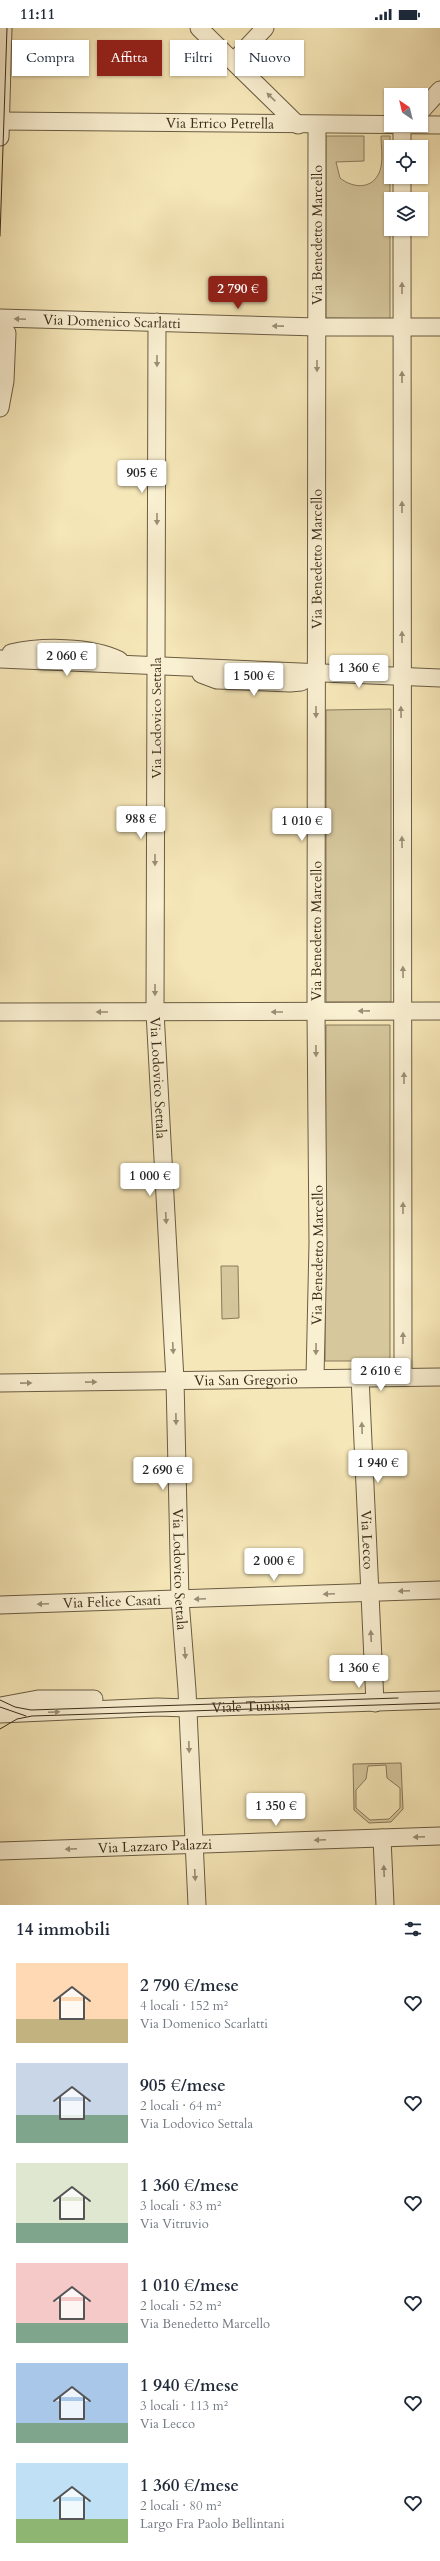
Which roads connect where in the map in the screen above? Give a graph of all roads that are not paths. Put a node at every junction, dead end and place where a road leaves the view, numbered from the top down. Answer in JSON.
{"nodes":[{"id":1,"x":3,"y":28,"type":"edge"},
{"id":2,"x":200,"y":28,"type":"edge"},
{"id":3,"x":265,"y":28,"type":"edge"},
{"id":4,"x":234,"y":61,"type":"junction"},
{"id":5,"x":440,"y":90,"type":"edge"},
{"id":6,"x":428,"y":103,"type":"edge"},
{"id":7,"x":0,"y":121,"type":"edge"},
{"id":8,"x":298,"y":125,"type":"junction"},
{"id":9,"x":317,"y":125,"type":"junction"},
{"id":10,"x":384,"y":125,"type":"edge"},
{"id":11,"x":428,"y":126,"type":"edge"},
{"id":12,"x":440,"y":126,"type":"edge"},
{"id":13,"x":0,"y":137,"type":"edge"},
{"id":14,"x":402,"y":236,"type":"edge"},
{"id":15,"x":0,"y":318,"type":"edge"},
{"id":16,"x":157,"y":322,"type":"junction"},
{"id":17,"x":0,"y":324,"type":"edge"},
{"id":18,"x":317,"y":327,"type":"junction"},
{"id":19,"x":402,"y":327,"type":"junction"},
{"id":20,"x":440,"y":327,"type":"edge"},
{"id":21,"x":0,"y":408,"type":"edge"},
{"id":22,"x":0,"y":655,"type":"edge"},
{"id":23,"x":0,"y":659,"type":"edge"},
{"id":24,"x":130,"y":665,"type":"junction"},
{"id":25,"x":156,"y":666,"type":"junction"},
{"id":26,"x":440,"y":668,"type":"edge"},
{"id":27,"x":316,"y":673,"type":"junction"},
{"id":28,"x":402,"y":676,"type":"junction"},
{"id":29,"x":440,"y":678,"type":"edge"},
{"id":30,"x":404,"y":1011,"type":"junction"},
{"id":31,"x":440,"y":1011,"type":"edge"},
{"id":32,"x":0,"y":1012,"type":"edge"},
{"id":33,"x":155,"y":1012,"type":"junction"},
{"id":34,"x":316,"y":1012,"type":"junction"},
{"id":35,"x":360,"y":1377,"type":"junction"},
{"id":36,"x":403,"y":1377,"type":"junction"},
{"id":37,"x":440,"y":1377,"type":"edge"},
{"id":38,"x":315,"y":1378,"type":"junction"},
{"id":39,"x":175,"y":1380,"type":"junction"},
{"id":40,"x":0,"y":1383,"type":"edge"},
{"id":41,"x":440,"y":1590,"type":"edge"},
{"id":42,"x":368,"y":1592,"type":"junction"},
{"id":43,"x":180,"y":1600,"type":"junction"},
{"id":44,"x":0,"y":1605,"type":"edge"},
{"id":45,"x":440,"y":1700,"type":"edge"},
{"id":46,"x":375,"y":1702,"type":"junction"},
{"id":47,"x":0,"y":1706,"type":"edge"},
{"id":48,"x":157,"y":1707,"type":"junction"},
{"id":49,"x":188,"y":1708,"type":"junction"},
{"id":50,"x":0,"y":1714,"type":"edge"},
{"id":51,"x":440,"y":1836,"type":"edge"},
{"id":52,"x":391,"y":1838,"type":"junction"},
{"id":53,"x":194,"y":1844,"type":"junction"},
{"id":54,"x":0,"y":1851,"type":"edge"},
{"id":55,"x":197,"y":1905,"type":"edge"},
{"id":56,"x":385,"y":1905,"type":"edge"}],
"edges":[{"from":1,"to":7,"type":"street"},
{"from":2,"to":4,"type":"street"},
{"from":3,"to":4,"type":"street"},
{"from":8,"to":4,"type":"street","one_way":true},
{"from":5,"to":6,"type":"street"},
{"from":7,"to":8,"type":"street","name":"Via Errico Petrella"},
{"from":7,"to":13,"type":"street"},
{"from":8,"to":9,"type":"street","name":"Via Errico Petrella"},
{"from":9,"to":10,"type":"street","name":"Via Errico Petrella"},
{"from":9,"to":18,"type":"street","name":"Via Benedetto Marcello"},
{"from":11,"to":12,"type":"street","name":"Via Errico Petrella"},
{"from":19,"to":14,"type":"street","one_way":true},
{"from":16,"to":15,"type":"street","name":"Via Domenico Scarlatti","one_way":true},
{"from":18,"to":16,"type":"street","name":"Via Domenico Scarlatti","one_way":true},
{"from":16,"to":25,"type":"street","name":"Via Lodovico Settala","one_way":true},
{"from":17,"to":21,"type":"street"},
{"from":18,"to":19,"type":"street","name":"Via Domenico Scarlatti"},
{"from":18,"to":27,"type":"street","name":"Via Benedetto Marcello","one_way":true},
{"from":19,"to":20,"type":"street","name":"Via Domenico Scarlatti"},
{"from":28,"to":19,"type":"street","one_way":true},
{"from":22,"to":24,"type":"street"},
{"from":23,"to":24,"type":"street"},
{"from":24,"to":25,"type":"street"},
{"from":25,"to":27,"type":"street"},
{"from":25,"to":33,"type":"street","name":"Via Lodovico Settala","one_way":true},
{"from":26,"to":28,"type":"street"},
{"from":27,"to":28,"type":"street"},
{"from":27,"to":34,"type":"street","name":"Via Benedetto Marcello","one_way":true},
{"from":28,"to":29,"type":"street"},
{"from":30,"to":28,"type":"street","one_way":true},
{"from":30,"to":31,"type":"street"},
{"from":30,"to":34,"type":"street","one_way":true},
{"from":36,"to":30,"type":"street","one_way":true},
{"from":33,"to":32,"type":"street","one_way":true},
{"from":34,"to":33,"type":"street","one_way":true},
{"from":33,"to":39,"type":"street","name":"Via Lodovico Settala","one_way":true},
{"from":34,"to":38,"type":"street","name":"Via Benedetto Marcello","one_way":true},
{"from":35,"to":36,"type":"street","name":"Via San Gregorio"},
{"from":35,"to":38,"type":"street","name":"Via San Gregorio"},
{"from":42,"to":35,"type":"street","name":"Via Lecco","one_way":true},
{"from":36,"to":37,"type":"street","name":"Via San Gregorio"},
{"from":38,"to":39,"type":"street","name":"Via San Gregorio"},
{"from":40,"to":39,"type":"street","name":"Via San Gregorio","one_way":true},
{"from":39,"to":43,"type":"street","name":"Via Lodovico Settala","one_way":true},
{"from":41,"to":42,"type":"street","name":"Via Felice Casati","one_way":true},
{"from":42,"to":43,"type":"street","name":"Via Felice Casati","one_way":true},
{"from":46,"to":42,"type":"street","name":"Via Lecco","one_way":true},
{"from":43,"to":44,"type":"street","name":"Via Felice Casati","one_way":true},
{"from":43,"to":49,"type":"street","name":"Via Lodovico Settala","one_way":true},
{"from":45,"to":46,"type":"street","name":"Viale Tunisia"},
{"from":46,"to":49,"type":"street","name":"Viale Tunisia"},
{"from":47,"to":48,"type":"street","name":"Viale Tunisia"},
{"from":48,"to":49,"type":"street","name":"Viale Tunisia"},
{"from":50,"to":48,"type":"street","name":"Viale Tunisia","one_way":true},
{"from":49,"to":53,"type":"street","name":"Via Lodovico Settala","one_way":true},
{"from":51,"to":52,"type":"street","one_way":true},
{"from":52,"to":53,"type":"street","name":"Via Lazzaro Palazzi","one_way":true},
{"from":56,"to":52,"type":"street","one_way":true},
{"from":53,"to":54,"type":"street","name":"Via Lazzaro Palazzi","one_way":true},
{"from":53,"to":55,"type":"street","name":"Via Lodovico Settala","one_way":true}]}
